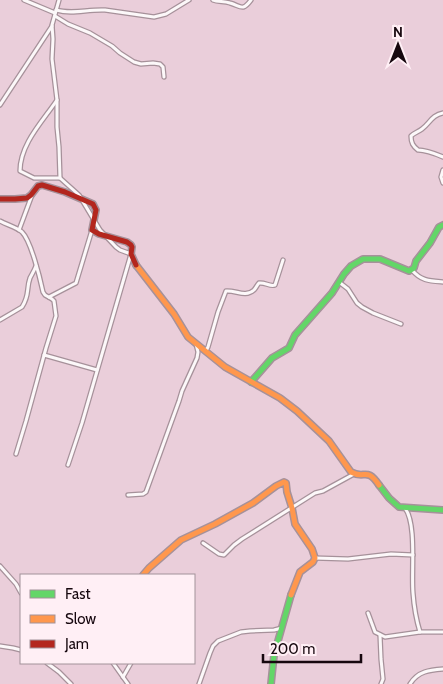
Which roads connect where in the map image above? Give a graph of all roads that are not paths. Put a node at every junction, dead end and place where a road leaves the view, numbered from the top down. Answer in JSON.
{"nodes":[{"id":1,"x":25,"y":0,"type":"edge"},
{"id":2,"x":58,"y":0,"type":"edge"},
{"id":3,"x":189,"y":0,"type":"edge"},
{"id":4,"x":213,"y":0,"type":"edge"},
{"id":5,"x":252,"y":0,"type":"edge"},
{"id":6,"x":55,"y":13,"type":"junction"},
{"id":7,"x":52,"y":25,"type":"junction"},
{"id":8,"x":164,"y":77,"type":"dead end"},
{"id":9,"x":57,"y":100,"type":"junction"},
{"id":10,"x":0,"y":105,"type":"edge"},
{"id":11,"x":443,"y":113,"type":"edge"},
{"id":12,"x":443,"y":157,"type":"edge"},
{"id":13,"x":443,"y":170,"type":"edge"},
{"id":14,"x":60,"y":178,"type":"junction"},
{"id":15,"x":443,"y":184,"type":"edge"},
{"id":16,"x":32,"y":194,"type":"junction"},
{"id":17,"x":80,"y":198,"type":"junction"},
{"id":18,"x":0,"y":199,"type":"edge"},
{"id":19,"x":93,"y":219,"type":"junction"},
{"id":20,"x":0,"y":221,"type":"edge"},
{"id":21,"x":443,"y":225,"type":"edge"},
{"id":22,"x":19,"y":230,"type":"junction"},
{"id":23,"x":92,"y":230,"type":"junction"},
{"id":24,"x":106,"y":236,"type":"junction"},
{"id":25,"x":130,"y":254,"type":"junction"},
{"id":26,"x":282,"y":260,"type":"dead end"},
{"id":27,"x":36,"y":265,"type":"junction"},
{"id":28,"x":412,"y":270,"type":"junction"},
{"id":29,"x":338,"y":282,"type":"junction"},
{"id":30,"x":443,"y":282,"type":"edge"},
{"id":31,"x":49,"y":297,"type":"junction"},
{"id":32,"x":0,"y":320,"type":"edge"},
{"id":33,"x":401,"y":324,"type":"dead end"},
{"id":34,"x":196,"y":343,"type":"junction"},
{"id":35,"x":203,"y":350,"type":"junction"},
{"id":36,"x":44,"y":355,"type":"junction"},
{"id":37,"x":97,"y":370,"type":"junction"},
{"id":38,"x":251,"y":382,"type":"junction"},
{"id":39,"x":16,"y":454,"type":"dead end"},
{"id":40,"x":68,"y":466,"type":"dead end"},
{"id":41,"x":354,"y":474,"type":"junction"},
{"id":42,"x":128,"y":495,"type":"dead end"},
{"id":43,"x":292,"y":508,"type":"junction"},
{"id":44,"x":405,"y":508,"type":"junction"},
{"id":45,"x":443,"y":510,"type":"edge"},
{"id":46,"x":203,"y":543,"type":"dead end"},
{"id":47,"x":413,"y":555,"type":"junction"},
{"id":48,"x":315,"y":558,"type":"junction"},
{"id":49,"x":0,"y":566,"type":"edge"},
{"id":50,"x":144,"y":574,"type":"edge"},
{"id":51,"x":20,"y":592,"type":"edge"},
{"id":52,"x":368,"y":612,"type":"dead end"},
{"id":53,"x":282,"y":628,"type":"junction"},
{"id":54,"x":420,"y":632,"type":"junction"},
{"id":55,"x":443,"y":632,"type":"edge"},
{"id":56,"x":380,"y":635,"type":"junction"},
{"id":57,"x":0,"y":646,"type":"edge"},
{"id":58,"x":20,"y":650,"type":"edge"},
{"id":59,"x":48,"y":664,"type":"edge"},
{"id":60,"x":114,"y":664,"type":"edge"},
{"id":61,"x":130,"y":664,"type":"edge"},
{"id":62,"x":443,"y":669,"type":"edge"},
{"id":63,"x":123,"y":677,"type":"junction"},
{"id":64,"x":71,"y":684,"type":"edge"},
{"id":65,"x":128,"y":684,"type":"edge"},
{"id":66,"x":200,"y":684,"type":"edge"},
{"id":67,"x":271,"y":684,"type":"edge"},
{"id":68,"x":381,"y":684,"type":"edge"},
{"id":69,"x":410,"y":684,"type":"edge"}],
"edges":[{"from":1,"to":6,"type":"street"},
{"from":2,"to":6,"type":"street"},
{"from":3,"to":6,"type":"street"},
{"from":4,"to":5,"type":"street"},
{"from":6,"to":7,"type":"street"},
{"from":6,"to":8,"type":"street"},
{"from":7,"to":9,"type":"street"},
{"from":7,"to":10,"type":"street"},
{"from":9,"to":14,"type":"street"},
{"from":9,"to":14,"type":"street"},
{"from":11,"to":12,"type":"street"},
{"from":13,"to":15,"type":"street"},
{"from":14,"to":17,"type":"street"},
{"from":16,"to":17,"type":"street"},
{"from":16,"to":18,"type":"street"},
{"from":16,"to":22,"type":"street"},
{"from":17,"to":19,"type":"street"},
{"from":19,"to":23,"type":"street"},
{"from":19,"to":24,"type":"street"},
{"from":20,"to":22,"type":"street"},
{"from":21,"to":28,"type":"street"},
{"from":22,"to":27,"type":"street"},
{"from":23,"to":24,"type":"street"},
{"from":23,"to":31,"type":"street"},
{"from":24,"to":25,"type":"street"},
{"from":24,"to":25,"type":"street"},
{"from":25,"to":34,"type":"street"},
{"from":25,"to":37,"type":"street"},
{"from":26,"to":35,"type":"street"},
{"from":27,"to":31,"type":"street"},
{"from":27,"to":32,"type":"street"},
{"from":28,"to":29,"type":"street"},
{"from":28,"to":30,"type":"street"},
{"from":29,"to":33,"type":"street"},
{"from":29,"to":38,"type":"street"},
{"from":31,"to":36,"type":"street"},
{"from":34,"to":35,"type":"street"},
{"from":34,"to":42,"type":"street"},
{"from":35,"to":38,"type":"street"},
{"from":36,"to":37,"type":"street"},
{"from":36,"to":39,"type":"street"},
{"from":37,"to":40,"type":"street"},
{"from":38,"to":41,"type":"street"},
{"from":41,"to":43,"type":"street"},
{"from":41,"to":44,"type":"street"},
{"from":43,"to":46,"type":"street"},
{"from":43,"to":48,"type":"street"},
{"from":43,"to":50,"type":"street"},
{"from":44,"to":45,"type":"street"},
{"from":44,"to":47,"type":"street"},
{"from":47,"to":48,"type":"street"},
{"from":47,"to":54,"type":"street"},
{"from":48,"to":53,"type":"street"},
{"from":49,"to":51,"type":"street"},
{"from":52,"to":56,"type":"street"},
{"from":53,"to":66,"type":"street"},
{"from":53,"to":67,"type":"street"},
{"from":54,"to":55,"type":"street"},
{"from":54,"to":56,"type":"street"},
{"from":56,"to":68,"type":"street"},
{"from":57,"to":58,"type":"street"},
{"from":59,"to":64,"type":"street"},
{"from":60,"to":63,"type":"street"},
{"from":61,"to":63,"type":"street"},
{"from":62,"to":69,"type":"street"},
{"from":63,"to":65,"type":"street"}]}
